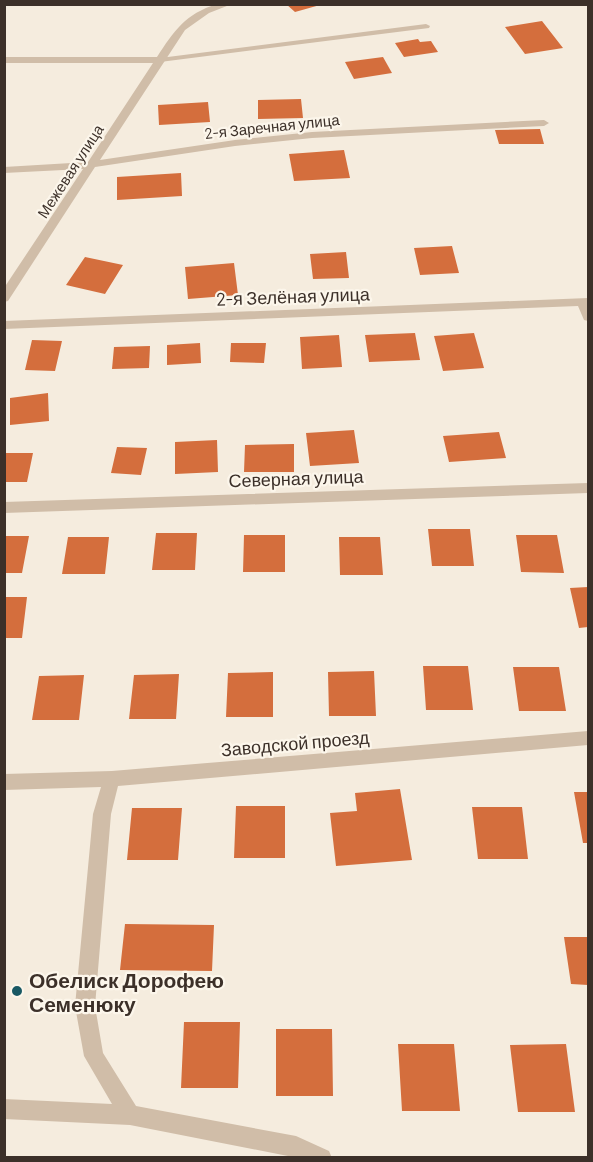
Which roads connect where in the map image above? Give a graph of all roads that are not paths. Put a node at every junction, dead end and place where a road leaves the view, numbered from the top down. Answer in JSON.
{"nodes":[{"id":1,"x":228,"y":4,"type":"edge"},
{"id":2,"x":426,"y":26,"type":"dead end"},
{"id":3,"x":4,"y":60,"type":"edge"},
{"id":4,"x":160,"y":60,"type":"junction"},
{"id":5,"x":544,"y":123,"type":"dead end"},
{"id":6,"x":91,"y":166,"type":"junction"},
{"id":7,"x":4,"y":170,"type":"edge"},
{"id":8,"x":4,"y":298,"type":"edge"},
{"id":9,"x":586,"y":303,"type":"edge"},
{"id":10,"x":588,"y":317,"type":"edge"},
{"id":11,"x":4,"y":325,"type":"edge"},
{"id":12,"x":588,"y":488,"type":"edge"},
{"id":13,"x":4,"y":508,"type":"edge"},
{"id":14,"x":588,"y":738,"type":"edge"},
{"id":15,"x":112,"y":778,"type":"junction"},
{"id":16,"x":4,"y":782,"type":"edge"},
{"id":17,"x":4,"y":1109,"type":"edge"},
{"id":18,"x":130,"y":1115,"type":"junction"},
{"id":19,"x":296,"y":1152,"type":"edge"},
{"id":20,"x":322,"y":1158,"type":"edge"}],
"edges":[{"from":1,"to":4,"type":"street","name":"Межевая улица"},
{"from":2,"to":4,"type":"lane"},
{"from":3,"to":4,"type":"street"},
{"from":4,"to":6,"type":"street","name":"Межевая улица"},
{"from":5,"to":6,"type":"street","name":"2-я Заречная улица"},
{"from":6,"to":7,"type":"street","name":"2-я Заречная улица"},
{"from":6,"to":8,"type":"street","name":"Межевая улица"},
{"from":9,"to":10,"type":"street","name":"2-я Зелёная улица"},
{"from":9,"to":11,"type":"street","name":"2-я Зелёная улица"},
{"from":12,"to":13,"type":"street","name":"Северная улица"},
{"from":14,"to":15,"type":"street","name":"Заводской проезд"},
{"from":15,"to":16,"type":"street","name":"Заводской проезд"},
{"from":15,"to":18,"type":"street"},
{"from":17,"to":18,"type":"street"},
{"from":18,"to":19,"type":"street"},
{"from":19,"to":20,"type":"street"}]}
